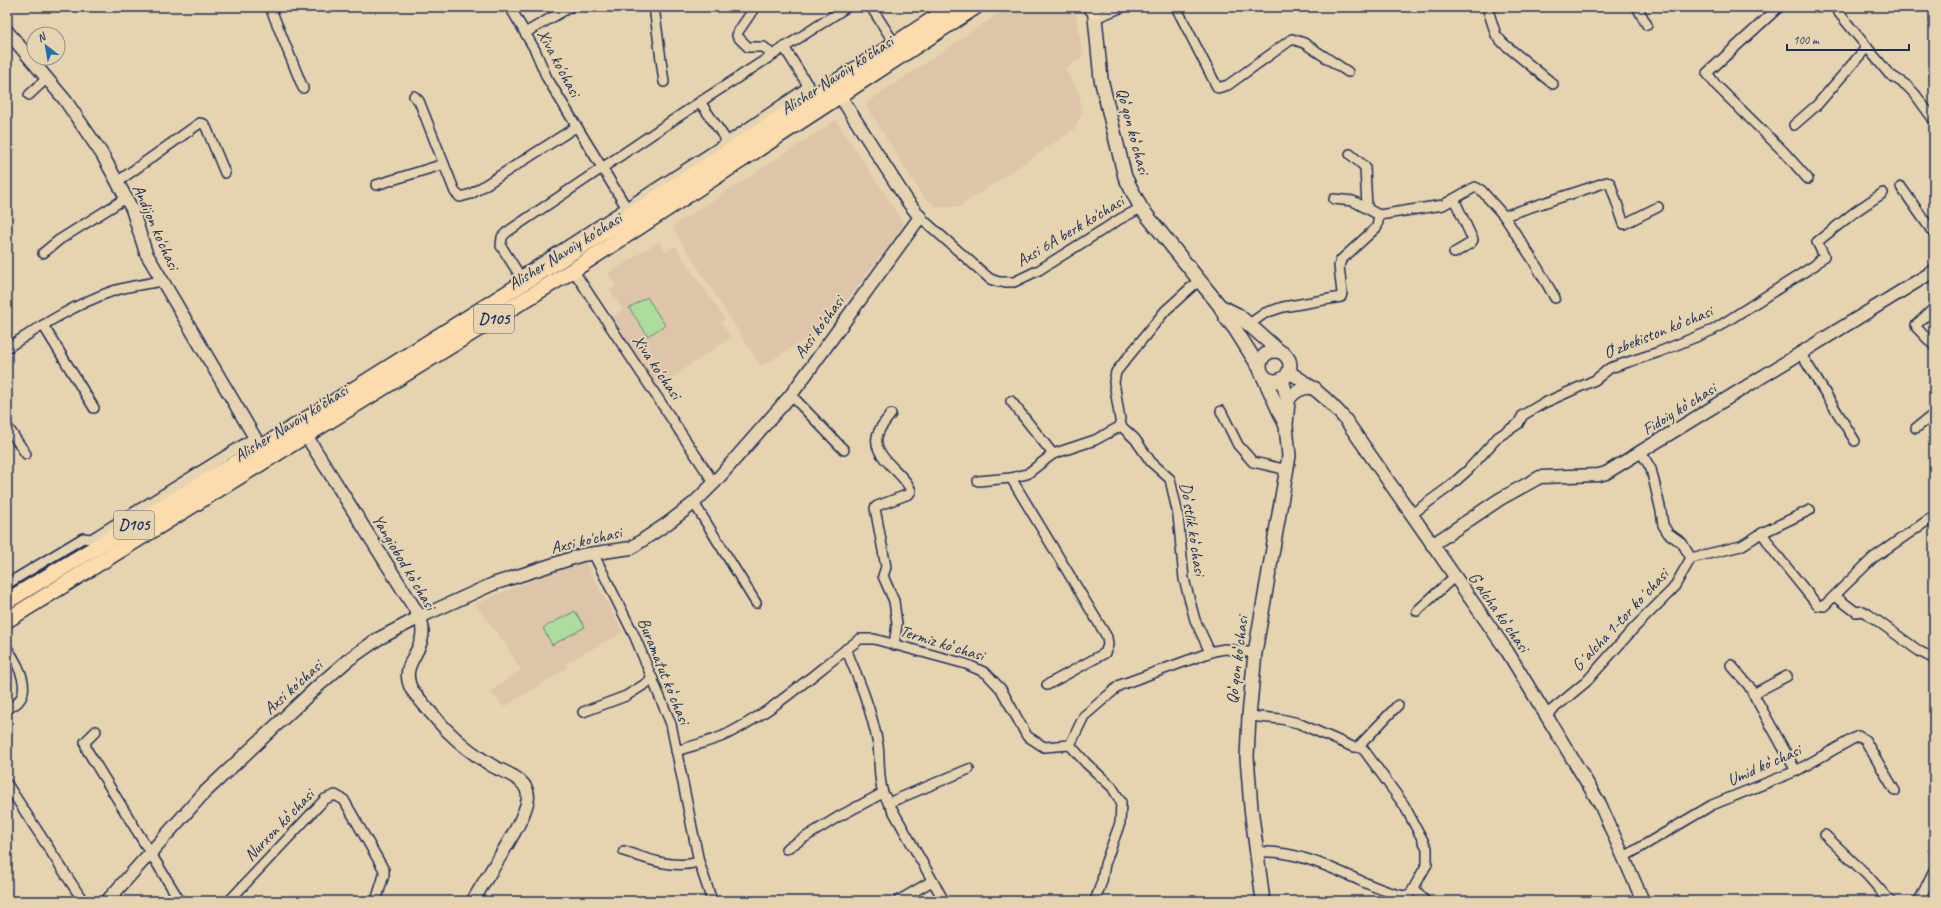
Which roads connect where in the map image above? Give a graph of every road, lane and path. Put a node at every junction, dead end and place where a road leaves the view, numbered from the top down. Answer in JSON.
{"nodes":[{"id":1,"x":270,"y":7,"type":"edge"},
{"id":2,"x":510,"y":7,"type":"edge"},
{"id":3,"x":570,"y":7,"type":"edge"},
{"id":4,"x":654,"y":7,"type":"edge"},
{"id":5,"x":755,"y":7,"type":"edge"},
{"id":6,"x":847,"y":7,"type":"edge"},
{"id":7,"x":871,"y":7,"type":"edge"},
{"id":8,"x":952,"y":7,"type":"edge"},
{"id":9,"x":975,"y":7,"type":"edge"},
{"id":10,"x":1123,"y":7,"type":"edge"},
{"id":11,"x":1176,"y":7,"type":"edge"},
{"id":12,"x":1488,"y":7,"type":"edge"},
{"id":13,"x":1637,"y":7,"type":"edge"},
{"id":14,"x":1779,"y":7,"type":"edge"},
{"id":15,"x":1834,"y":7,"type":"edge"},
{"id":16,"x":1093,"y":10,"type":"edge"},
{"id":17,"x":1648,"y":25,"type":"dead end"},
{"id":18,"x":7,"y":31,"type":"edge"},
{"id":19,"x":525,"y":33,"type":"junction"},
{"id":20,"x":895,"y":44,"type":"junction"},
{"id":21,"x":784,"y":47,"type":"junction"},
{"id":22,"x":1867,"y":47,"type":"junction"},
{"id":23,"x":772,"y":55,"type":"junction"},
{"id":24,"x":1348,"y":72,"type":"dead end"},
{"id":25,"x":47,"y":78,"type":"junction"},
{"id":26,"x":664,"y":82,"type":"dead end"},
{"id":27,"x":1554,"y":84,"type":"dead end"},
{"id":28,"x":303,"y":88,"type":"dead end"},
{"id":29,"x":812,"y":91,"type":"junction"},
{"id":30,"x":29,"y":95,"type":"dead end"},
{"id":31,"x":414,"y":96,"type":"dead end"},
{"id":32,"x":840,"y":96,"type":"junction"},
{"id":33,"x":700,"y":102,"type":"junction"},
{"id":34,"x":1933,"y":119,"type":"dead end"},
{"id":35,"x":1794,"y":125,"type":"dead end"},
{"id":36,"x":576,"y":127,"type":"junction"},
{"id":37,"x":730,"y":146,"type":"junction"},
{"id":38,"x":1350,"y":154,"type":"dead end"},
{"id":39,"x":444,"y":164,"type":"junction"},
{"id":40,"x":602,"y":169,"type":"junction"},
{"id":41,"x":225,"y":173,"type":"dead end"},
{"id":42,"x":1808,"y":179,"type":"dead end"},
{"id":43,"x":117,"y":182,"type":"junction"},
{"id":44,"x":376,"y":185,"type":"dead end"},
{"id":45,"x":1901,"y":187,"type":"dead end"},
{"id":46,"x":1883,"y":193,"type":"dead end"},
{"id":47,"x":126,"y":198,"type":"junction"},
{"id":48,"x":1334,"y":199,"type":"dead end"},
{"id":49,"x":1454,"y":199,"type":"junction"},
{"id":50,"x":1658,"y":207,"type":"dead end"},
{"id":51,"x":1141,"y":208,"type":"junction"},
{"id":52,"x":1367,"y":208,"type":"junction"},
{"id":53,"x":628,"y":211,"type":"junction"},
{"id":54,"x":1379,"y":215,"type":"junction"},
{"id":55,"x":1504,"y":216,"type":"junction"},
{"id":56,"x":920,"y":218,"type":"junction"},
{"id":57,"x":1934,"y":234,"type":"edge"},
{"id":58,"x":43,"y":253,"type":"dead end"},
{"id":59,"x":1454,"y":253,"type":"dead end"},
{"id":60,"x":573,"y":270,"type":"junction"},
{"id":61,"x":1934,"y":271,"type":"edge"},
{"id":62,"x":522,"y":279,"type":"junction"},
{"id":63,"x":162,"y":281,"type":"junction"},
{"id":64,"x":1198,"y":281,"type":"junction"},
{"id":65,"x":1555,"y":298,"type":"dead end"},
{"id":66,"x":1220,"y":306,"type":"junction"},
{"id":67,"x":1934,"y":308,"type":"edge"},
{"id":68,"x":43,"y":324,"type":"junction"},
{"id":69,"x":1248,"y":325,"type":"junction"},
{"id":70,"x":1934,"y":346,"type":"edge"},
{"id":71,"x":7,"y":348,"type":"edge"},
{"id":72,"x":1279,"y":351,"type":"junction"},
{"id":73,"x":1801,"y":354,"type":"junction"},
{"id":74,"x":1261,"y":372,"type":"junction"},
{"id":75,"x":1285,"y":376,"type":"junction"},
{"id":76,"x":1315,"y":388,"type":"junction"},
{"id":77,"x":791,"y":395,"type":"junction"},
{"id":78,"x":1288,"y":400,"type":"junction"},
{"id":79,"x":1011,"y":401,"type":"dead end"},
{"id":80,"x":94,"y":408,"type":"dead end"},
{"id":81,"x":1221,"y":411,"type":"dead end"},
{"id":82,"x":891,"y":414,"type":"dead end"},
{"id":83,"x":1934,"y":414,"type":"edge"},
{"id":84,"x":7,"y":426,"type":"edge"},
{"id":85,"x":1122,"y":426,"type":"junction"},
{"id":86,"x":1286,"y":426,"type":"junction"},
{"id":87,"x":1916,"y":428,"type":"dead end"},
{"id":88,"x":302,"y":430,"type":"junction"},
{"id":89,"x":1855,"y":441,"type":"dead end"},
{"id":90,"x":258,"y":443,"type":"junction"},
{"id":91,"x":844,"y":450,"type":"dead end"},
{"id":92,"x":1641,"y":452,"type":"junction"},
{"id":93,"x":26,"y":454,"type":"dead end"},
{"id":94,"x":1053,"y":454,"type":"junction"},
{"id":95,"x":1288,"y":470,"type":"junction"},
{"id":96,"x":1011,"y":478,"type":"junction"},
{"id":97,"x":978,"y":481,"type":"dead end"},
{"id":98,"x":714,"y":483,"type":"junction"},
{"id":99,"x":694,"y":503,"type":"junction"},
{"id":100,"x":1810,"y":510,"type":"dead end"},
{"id":101,"x":1412,"y":514,"type":"junction"},
{"id":102,"x":1934,"y":516,"type":"edge"},
{"id":103,"x":1762,"y":534,"type":"junction"},
{"id":104,"x":1432,"y":545,"type":"junction"},
{"id":105,"x":592,"y":553,"type":"junction"},
{"id":106,"x":1691,"y":558,"type":"junction"},
{"id":107,"x":1454,"y":577,"type":"junction"},
{"id":108,"x":7,"y":584,"type":"edge"},
{"id":109,"x":1835,"y":596,"type":"junction"},
{"id":110,"x":7,"y":601,"type":"edge"},
{"id":111,"x":756,"y":603,"type":"dead end"},
{"id":112,"x":1417,"y":611,"type":"dead end"},
{"id":113,"x":420,"y":617,"type":"junction"},
{"id":114,"x":7,"y":620,"type":"edge"},
{"id":115,"x":894,"y":645,"type":"junction"},
{"id":116,"x":7,"y":648,"type":"edge"},
{"id":117,"x":846,"y":649,"type":"junction"},
{"id":118,"x":1210,"y":652,"type":"junction"},
{"id":119,"x":1254,"y":653,"type":"junction"},
{"id":120,"x":1934,"y":659,"type":"edge"},
{"id":121,"x":1731,"y":665,"type":"dead end"},
{"id":122,"x":1787,"y":676,"type":"dead end"},
{"id":123,"x":653,"y":679,"type":"junction"},
{"id":124,"x":1048,"y":685,"type":"dead end"},
{"id":125,"x":1753,"y":694,"type":"junction"},
{"id":126,"x":1398,"y":705,"type":"dead end"},
{"id":127,"x":7,"y":709,"type":"edge"},
{"id":128,"x":583,"y":712,"type":"dead end"},
{"id":129,"x":1546,"y":715,"type":"junction"},
{"id":130,"x":1249,"y":716,"type":"junction"},
{"id":131,"x":96,"y":731,"type":"dead end"},
{"id":132,"x":1070,"y":745,"type":"junction"},
{"id":133,"x":1358,"y":747,"type":"junction"},
{"id":134,"x":676,"y":751,"type":"junction"},
{"id":135,"x":968,"y":769,"type":"dead end"},
{"id":136,"x":1796,"y":771,"type":"junction"},
{"id":137,"x":7,"y":784,"type":"edge"},
{"id":138,"x":1895,"y":791,"type":"dead end"},
{"id":139,"x":883,"y":793,"type":"junction"},
{"id":140,"x":888,"y":803,"type":"junction"},
{"id":141,"x":1825,"y":835,"type":"dead end"},
{"id":142,"x":786,"y":850,"type":"dead end"},
{"id":143,"x":624,"y":851,"type":"dead end"},
{"id":144,"x":150,"y":852,"type":"junction"},
{"id":145,"x":1257,"y":852,"type":"junction"},
{"id":146,"x":1624,"y":856,"type":"junction"},
{"id":147,"x":699,"y":862,"type":"junction"},
{"id":148,"x":1934,"y":870,"type":"edge"},
{"id":149,"x":932,"y":881,"type":"junction"},
{"id":150,"x":1414,"y":888,"type":"junction"},
{"id":151,"x":83,"y":901,"type":"edge"},
{"id":152,"x":107,"y":901,"type":"edge"},
{"id":153,"x":180,"y":901,"type":"edge"},
{"id":154,"x":229,"y":901,"type":"edge"},
{"id":155,"x":376,"y":901,"type":"edge"},
{"id":156,"x":473,"y":901,"type":"edge"},
{"id":157,"x":712,"y":901,"type":"edge"},
{"id":158,"x":898,"y":901,"type":"edge"},
{"id":159,"x":944,"y":901,"type":"edge"},
{"id":160,"x":1095,"y":901,"type":"edge"},
{"id":161,"x":1263,"y":901,"type":"edge"},
{"id":162,"x":1425,"y":901,"type":"edge"},
{"id":163,"x":1643,"y":901,"type":"edge"},
{"id":164,"x":1890,"y":901,"type":"edge"},
{"id":165,"x":1919,"y":901,"type":"edge"}],
"edges":[{"from":1,"to":28,"type":"street"},
{"from":2,"to":19,"type":"street","name":"Xiva ko'chasi"},
{"from":3,"to":19,"type":"street"},
{"from":4,"to":26,"type":"street"},
{"from":5,"to":23,"type":"street"},
{"from":6,"to":21,"type":"street"},
{"from":7,"to":20,"type":"street"},
{"from":8,"to":20,"type":"main road","name":"Alisher Navoiy ko'chasi","number":"D105"},
{"from":9,"to":32,"type":"main road","name":"Alisher Navoiy ko'chasi","number":"D105"},
{"from":10,"to":16,"type":"street"},
{"from":11,"to":24,"type":"street"},
{"from":12,"to":27,"type":"street"},
{"from":13,"to":17,"type":"street"},
{"from":14,"to":42,"type":"street"},
{"from":15,"to":22,"type":"street"},
{"from":16,"to":51,"type":"main road","name":"Qoʻqon koʻchasi"},
{"from":18,"to":25,"type":"street","name":"Andijon ko'chasi"},
{"from":19,"to":36,"type":"street","name":"Xiva ko'chasi"},
{"from":20,"to":29,"type":"main road","name":"Alisher Navoiy ko'chasi","number":"D105"},
{"from":21,"to":23,"type":"street"},
{"from":21,"to":29,"type":"street"},
{"from":22,"to":34,"type":"street"},
{"from":22,"to":35,"type":"street"},
{"from":23,"to":33,"type":"street"},
{"from":25,"to":30,"type":"street"},
{"from":25,"to":43,"type":"street","name":"Andijon ko'chasi"},
{"from":29,"to":37,"type":"main road","name":"Alisher Navoiy ko'chasi","number":"D105"},
{"from":31,"to":39,"type":"street"},
{"from":32,"to":56,"type":"street"},
{"from":32,"to":60,"type":"main road","name":"Alisher Navoiy ko'chasi","number":"D105"},
{"from":33,"to":37,"type":"street"},
{"from":33,"to":40,"type":"street"},
{"from":36,"to":39,"type":"street"},
{"from":36,"to":40,"type":"street","name":"Xiva ko'chasi"},
{"from":37,"to":53,"type":"main road","name":"Alisher Navoiy ko'chasi","number":"D105"},
{"from":38,"to":52,"type":"street"},
{"from":39,"to":44,"type":"street"},
{"from":40,"to":53,"type":"street","name":"Xiva ko'chasi"},
{"from":40,"to":62,"type":"street"},
{"from":41,"to":43,"type":"street"},
{"from":43,"to":47,"type":"street","name":"Andijon ko'chasi"},
{"from":45,"to":57,"type":"street"},
{"from":46,"to":101,"type":"street","name":"Oʻzbekiston koʻchasi"},
{"from":47,"to":58,"type":"street"},
{"from":47,"to":63,"type":"street","name":"Andijon ko'chasi"},
{"from":48,"to":52,"type":"street"},
{"from":49,"to":54,"type":"street"},
{"from":49,"to":55,"type":"street"},
{"from":49,"to":59,"type":"street"},
{"from":50,"to":55,"type":"street"},
{"from":51,"to":56,"type":"street","name":"Axsi 6А berk ko'chasi"},
{"from":51,"to":64,"type":"main road","name":"Qoʻqon koʻchasi"},
{"from":52,"to":54,"type":"street"},
{"from":53,"to":62,"type":"main road","name":"Alisher Navoiy ko'chasi","number":"D105"},
{"from":54,"to":69,"type":"street"},
{"from":55,"to":65,"type":"street"},
{"from":56,"to":77,"type":"street","name":"Axsi ko'chasi"},
{"from":60,"to":88,"type":"main road","name":"Alisher Navoiy ko'chasi","number":"D105"},
{"from":60,"to":98,"type":"street","name":"Xiva ko'chasi"},
{"from":61,"to":73,"type":"street","name":"Fidoiy koʻchasi"},
{"from":62,"to":88,"type":"main road","name":"Alisher Navoiy ko'chasi","number":"D105"},
{"from":63,"to":68,"type":"street"},
{"from":63,"to":90,"type":"street","name":"Andijon ko'chasi"},
{"from":64,"to":66,"type":"main road","name":"Qoʻqon koʻchasi"},
{"from":64,"to":85,"type":"street"},
{"from":66,"to":69,"type":"main road","name":"Qoʻqon koʻchasi"},
{"from":66,"to":74,"type":"main road","name":"Qoʻqon koʻchasi"},
{"from":67,"to":70,"type":"street"},
{"from":68,"to":71,"type":"street"},
{"from":68,"to":80,"type":"street"},
{"from":69,"to":72,"type":"main road","name":"Qoʻqon koʻchasi"},
{"from":72,"to":74,"type":"main road"},
{"from":72,"to":75,"type":"main road"},
{"from":73,"to":89,"type":"street"},
{"from":73,"to":92,"type":"street","name":"Fidoiy koʻchasi"},
{"from":74,"to":75,"type":"main road"},
{"from":74,"to":86,"type":"main road","name":"Qoʻqon koʻchasi"},
{"from":75,"to":76,"type":"street","name":"Gʻalcha koʻchasi"},
{"from":75,"to":78,"type":"main road","name":"Qoʻqon koʻchasi"},
{"from":76,"to":78,"type":"street"},
{"from":76,"to":101,"type":"street","name":"Gʻalcha koʻchasi"},
{"from":77,"to":91,"type":"street"},
{"from":77,"to":98,"type":"street","name":"Axsi ko'chasi"},
{"from":78,"to":86,"type":"main road","name":"Qoʻqon koʻchasi"},
{"from":79,"to":94,"type":"street"},
{"from":81,"to":95,"type":"street"},
{"from":82,"to":115,"type":"street"},
{"from":83,"to":87,"type":"street"},
{"from":84,"to":93,"type":"street"},
{"from":85,"to":94,"type":"street"},
{"from":85,"to":118,"type":"street","name":"Doʻstlik koʻchasi"},
{"from":86,"to":95,"type":"main road","name":"Qoʻqon koʻchasi"},
{"from":88,"to":90,"type":"main road","name":"Alisher Navoiy ko'chasi","number":"D105"},
{"from":88,"to":113,"type":"street","name":"Yangiobod koʻchasi"},
{"from":88,"to":114,"type":"main road","name":"Alisher Navoiy ko'chasi","number":"D105"},
{"from":90,"to":108,"type":"street"},
{"from":90,"to":110,"type":"main road","name":"Alisher Navoiy ko'chasi","number":"D105"},
{"from":92,"to":104,"type":"street","name":"Fidoiy koʻchasi"},
{"from":92,"to":106,"type":"street"},
{"from":94,"to":96,"type":"street"},
{"from":95,"to":119,"type":"main road","name":"Qoʻqon koʻchasi"},
{"from":96,"to":97,"type":"street"},
{"from":96,"to":124,"type":"street"},
{"from":98,"to":99,"type":"street","name":"Axsi ko'chasi"},
{"from":99,"to":105,"type":"street","name":"Axsi ko'chasi"},
{"from":99,"to":111,"type":"street"},
{"from":100,"to":103,"type":"street"},
{"from":101,"to":104,"type":"street","name":"Gʻalcha koʻchasi"},
{"from":102,"to":109,"type":"street"},
{"from":103,"to":106,"type":"street"},
{"from":103,"to":109,"type":"street"},
{"from":104,"to":107,"type":"street","name":"Gʻalcha koʻchasi"},
{"from":105,"to":113,"type":"street","name":"Axsi ko'chasi"},
{"from":105,"to":123,"type":"street","name":"Buramatut koʻchasi"},
{"from":106,"to":129,"type":"street","name":"Gʼalcha 1-tor koʼchasi"},
{"from":107,"to":112,"type":"street"},
{"from":107,"to":129,"type":"street","name":"Gʻalcha koʻchasi"},
{"from":109,"to":120,"type":"street"},
{"from":113,"to":144,"type":"street","name":"Axsi ko'chasi"},
{"from":113,"to":156,"type":"street","name":"Yangiobod koʻchasi"},
{"from":115,"to":117,"type":"street","name":"Termiz koʻchasi"},
{"from":115,"to":132,"type":"street","name":"Termiz koʻchasi"},
{"from":116,"to":127,"type":"street"},
{"from":117,"to":134,"type":"street","name":"Termiz koʻchasi"},
{"from":117,"to":139,"type":"street"},
{"from":118,"to":119,"type":"street"},
{"from":118,"to":132,"type":"street"},
{"from":119,"to":130,"type":"main road","name":"Qoʻqon koʻchasi"},
{"from":121,"to":125,"type":"street"},
{"from":122,"to":125,"type":"street"},
{"from":123,"to":128,"type":"street"},
{"from":123,"to":134,"type":"street","name":"Buramatut koʻchasi"},
{"from":125,"to":136,"type":"street"},
{"from":126,"to":133,"type":"street"},
{"from":129,"to":146,"type":"street","name":"Gʻalcha koʻchasi"},
{"from":130,"to":133,"type":"street"},
{"from":130,"to":145,"type":"main road","name":"Qoʻqon koʻchasi"},
{"from":131,"to":144,"type":"street"},
{"from":132,"to":160,"type":"street"},
{"from":133,"to":150,"type":"street"},
{"from":134,"to":147,"type":"street","name":"Buramatut koʻchasi"},
{"from":135,"to":140,"type":"street"},
{"from":136,"to":138,"type":"street","name":"Umid koʻchasi"},
{"from":136,"to":146,"type":"street","name":"Umid koʻchasi"},
{"from":137,"to":151,"type":"street"},
{"from":139,"to":140,"type":"street"},
{"from":139,"to":142,"type":"street"},
{"from":140,"to":149,"type":"street"},
{"from":141,"to":164,"type":"street"},
{"from":143,"to":147,"type":"street"},
{"from":144,"to":152,"type":"street","name":"Axsi ko'chasi"},
{"from":144,"to":153,"type":"street"},
{"from":145,"to":150,"type":"street"},
{"from":145,"to":161,"type":"main road","name":"Qoʻqon koʻchasi"},
{"from":146,"to":163,"type":"street","name":"Gʻalcha koʻchasi"},
{"from":147,"to":157,"type":"street","name":"Buramatut koʻchasi"},
{"from":148,"to":165,"type":"street"},
{"from":149,"to":158,"type":"street"},
{"from":149,"to":159,"type":"street"},
{"from":150,"to":162,"type":"street"},
{"from":154,"to":155,"type":"street","name":"Nurxon koʻchasi"}]}
